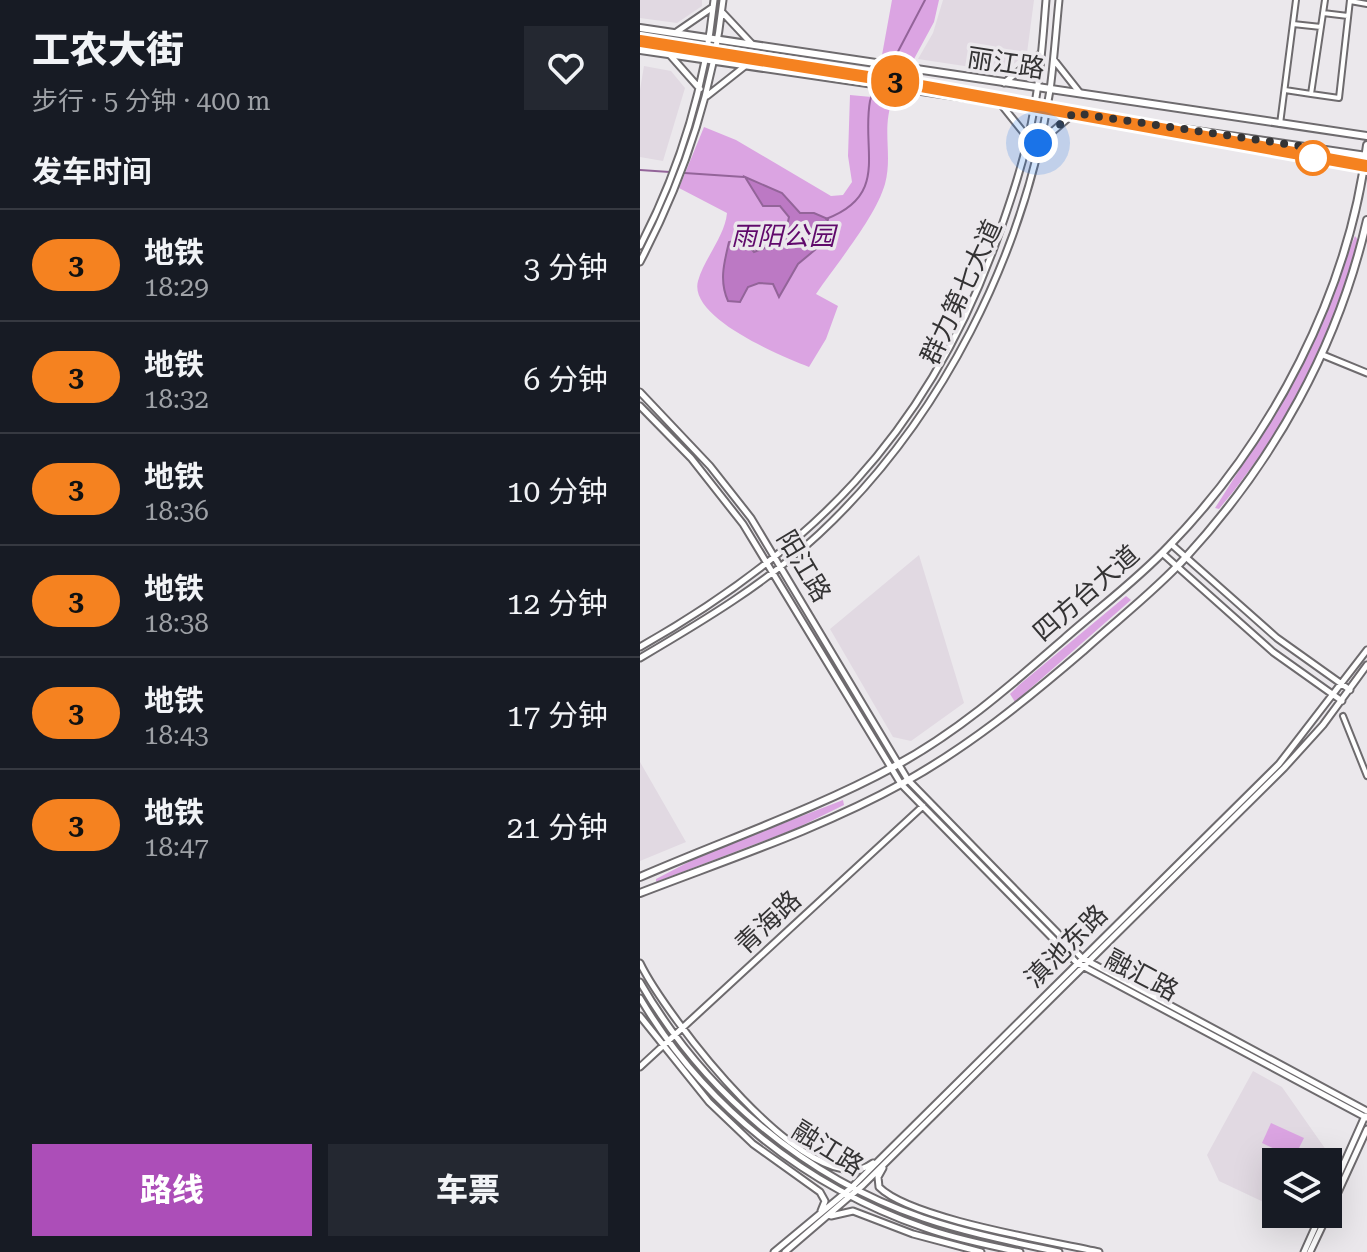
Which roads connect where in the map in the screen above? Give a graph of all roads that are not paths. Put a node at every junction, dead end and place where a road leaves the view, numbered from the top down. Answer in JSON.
{"nodes":[{"id":1,"x":723,"y":0,"type":"edge"},
{"id":2,"x":1046,"y":0,"type":"edge"},
{"id":3,"x":1059,"y":0,"type":"edge"},
{"id":4,"x":1296,"y":0,"type":"edge"},
{"id":5,"x":1325,"y":0,"type":"edge"},
{"id":6,"x":1350,"y":0,"type":"edge"},
{"id":7,"x":714,"y":3,"type":"edge"},
{"id":8,"x":1367,"y":4,"type":"edge"},
{"id":9,"x":722,"y":12,"type":"junction"},
{"id":10,"x":1323,"y":13,"type":"junction"},
{"id":11,"x":1348,"y":16,"type":"junction"},
{"id":12,"x":1293,"y":24,"type":"junction"},
{"id":13,"x":1321,"y":27,"type":"junction"},
{"id":14,"x":640,"y":28,"type":"edge"},
{"id":15,"x":675,"y":34,"type":"junction"},
{"id":16,"x":709,"y":39,"type":"junction"},
{"id":17,"x":719,"y":40,"type":"junction"},
{"id":18,"x":752,"y":45,"type":"junction"},
{"id":19,"x":640,"y":50,"type":"edge"},
{"id":20,"x":1041,"y":53,"type":"junction"},
{"id":21,"x":669,"y":54,"type":"junction"},
{"id":22,"x":1053,"y":59,"type":"junction"},
{"id":23,"x":710,"y":61,"type":"junction"},
{"id":24,"x":745,"y":66,"type":"junction"},
{"id":25,"x":1004,"y":83,"type":"junction"},
{"id":26,"x":1037,"y":87,"type":"junction"},
{"id":27,"x":700,"y":89,"type":"junction"},
{"id":28,"x":1050,"y":89,"type":"junction"},
{"id":29,"x":1284,"y":90,"type":"junction"},
{"id":30,"x":1080,"y":94,"type":"junction"},
{"id":31,"x":1311,"y":94,"type":"junction"},
{"id":32,"x":706,"y":97,"type":"junction"},
{"id":33,"x":1000,"y":103,"type":"junction"},
{"id":34,"x":1035,"y":107,"type":"junction"},
{"id":35,"x":1046,"y":109,"type":"junction"},
{"id":36,"x":1074,"y":113,"type":"junction"},
{"id":37,"x":1280,"y":124,"type":"junction"},
{"id":38,"x":1367,"y":136,"type":"edge"},
{"id":39,"x":1028,"y":138,"type":"junction"},
{"id":40,"x":1038,"y":143,"type":"junction"},
{"id":41,"x":1367,"y":145,"type":"edge"},
{"id":42,"x":1366,"y":156,"type":"edge"},
{"id":43,"x":680,"y":164,"type":"junction"},
{"id":44,"x":672,"y":185,"type":"junction"},
{"id":45,"x":1367,"y":220,"type":"edge"},
{"id":46,"x":640,"y":246,"type":"edge"},
{"id":47,"x":640,"y":262,"type":"edge"},
{"id":48,"x":1323,"y":355,"type":"junction"},
{"id":49,"x":1367,"y":373,"type":"edge"},
{"id":50,"x":640,"y":392,"type":"edge"},
{"id":51,"x":640,"y":406,"type":"edge"},
{"id":52,"x":1171,"y":544,"type":"junction"},
{"id":53,"x":1162,"y":553,"type":"junction"},
{"id":54,"x":776,"y":556,"type":"junction"},
{"id":55,"x":1186,"y":557,"type":"junction"},
{"id":56,"x":769,"y":562,"type":"junction"},
{"id":57,"x":781,"y":565,"type":"junction"},
{"id":58,"x":1177,"y":567,"type":"junction"},
{"id":59,"x":774,"y":571,"type":"junction"},
{"id":60,"x":640,"y":647,"type":"edge"},
{"id":61,"x":1367,"y":650,"type":"edge"},
{"id":62,"x":640,"y":658,"type":"edge"},
{"id":63,"x":1367,"y":665,"type":"edge"},
{"id":64,"x":1342,"y":685,"type":"junction"},
{"id":65,"x":1350,"y":690,"type":"junction"},
{"id":66,"x":1334,"y":696,"type":"junction"},
{"id":67,"x":1342,"y":701,"type":"junction"},
{"id":68,"x":1343,"y":716,"type":"dead end"},
{"id":69,"x":898,"y":764,"type":"junction"},
{"id":70,"x":889,"y":769,"type":"junction"},
{"id":71,"x":1367,"y":776,"type":"edge"},
{"id":72,"x":904,"y":782,"type":"junction"},
{"id":73,"x":923,"y":806,"type":"junction"},
{"id":74,"x":640,"y":877,"type":"edge"},
{"id":75,"x":640,"y":893,"type":"edge"},
{"id":76,"x":1079,"y":960,"type":"junction"},
{"id":77,"x":640,"y":963,"type":"edge"},
{"id":78,"x":1086,"y":964,"type":"junction"},
{"id":79,"x":640,"y":982,"type":"edge"},
{"id":80,"x":640,"y":998,"type":"edge"},
{"id":81,"x":658,"y":1012,"type":"junction"},
{"id":82,"x":640,"y":1016,"type":"edge"},
{"id":83,"x":676,"y":1022,"type":"junction"},
{"id":84,"x":681,"y":1029,"type":"junction"},
{"id":85,"x":674,"y":1036,"type":"junction"},
{"id":86,"x":668,"y":1041,"type":"junction"},
{"id":87,"x":662,"y":1047,"type":"junction"},
{"id":88,"x":640,"y":1067,"type":"edge"},
{"id":89,"x":1366,"y":1115,"type":"edge"},
{"id":90,"x":1367,"y":1129,"type":"edge"},
{"id":91,"x":886,"y":1153,"type":"junction"},
{"id":92,"x":888,"y":1161,"type":"junction"},
{"id":93,"x":1342,"y":1168,"type":"edge"},
{"id":94,"x":796,"y":1176,"type":"junction"},
{"id":95,"x":816,"y":1177,"type":"junction"},
{"id":96,"x":1342,"y":1183,"type":"edge"},
{"id":97,"x":854,"y":1189,"type":"junction"},
{"id":98,"x":848,"y":1195,"type":"junction"},
{"id":99,"x":878,"y":1200,"type":"junction"},
{"id":100,"x":860,"y":1201,"type":"junction"},
{"id":101,"x":905,"y":1202,"type":"junction"},
{"id":102,"x":821,"y":1217,"type":"junction"},
{"id":103,"x":880,"y":1221,"type":"junction"},
{"id":104,"x":1315,"y":1228,"type":"edge"},
{"id":105,"x":1321,"y":1228,"type":"edge"},
{"id":106,"x":774,"y":1252,"type":"edge"},
{"id":107,"x":785,"y":1252,"type":"edge"},
{"id":108,"x":981,"y":1252,"type":"edge"},
{"id":109,"x":1020,"y":1252,"type":"edge"},
{"id":110,"x":1059,"y":1252,"type":"edge"},
{"id":111,"x":1099,"y":1252,"type":"edge"},
{"id":112,"x":1304,"y":1252,"type":"edge"},
{"id":113,"x":1310,"y":1252,"type":"edge"}],
"edges":[{"from":1,"to":9,"type":"street"},
{"from":2,"to":20,"type":"street","name":"群力第七大道"},
{"from":3,"to":22,"type":"street","name":"群力第七大道"},
{"from":4,"to":12,"type":"street"},
{"from":5,"to":10,"type":"street"},
{"from":6,"to":8,"type":"street"},
{"from":6,"to":11,"type":"street"},
{"from":7,"to":15,"type":"street"},
{"from":7,"to":16,"type":"street"},
{"from":9,"to":17,"type":"street"},
{"from":9,"to":18,"type":"street"},
{"from":10,"to":11,"type":"street"},
{"from":10,"to":13,"type":"street"},
{"from":11,"to":31,"type":"street"},
{"from":12,"to":13,"type":"street"},
{"from":12,"to":29,"type":"street"},
{"from":13,"to":31,"type":"street"},
{"from":14,"to":15,"type":"main road","name":"丽江路"},
{"from":15,"to":16,"type":"main road","name":"丽江路"},
{"from":16,"to":17,"type":"main road","name":"丽江路"},
{"from":16,"to":23,"type":"street"},
{"from":17,"to":18,"type":"main road","name":"丽江路"},
{"from":17,"to":23,"type":"street"},
{"from":18,"to":25,"type":"main road","name":"丽江路"},
{"from":19,"to":21,"type":"main road","name":"丽江路"},
{"from":20,"to":25,"type":"street"},
{"from":20,"to":26,"type":"street","name":"群力第七大道"},
{"from":21,"to":23,"type":"main road","name":"丽江路"},
{"from":21,"to":27,"type":"street"},
{"from":22,"to":28,"type":"street","name":"群力第七大道"},
{"from":22,"to":30,"type":"street"},
{"from":23,"to":24,"type":"main road","name":"丽江路"},
{"from":23,"to":27,"type":"street"},
{"from":23,"to":32,"type":"street"},
{"from":24,"to":32,"type":"street"},
{"from":24,"to":33,"type":"main road","name":"丽江路"},
{"from":25,"to":26,"type":"main road","name":"丽江路"},
{"from":26,"to":28,"type":"main road","name":"丽江路"},
{"from":26,"to":34,"type":"street","name":"群力第七大道"},
{"from":27,"to":43,"type":"street"},
{"from":28,"to":30,"type":"main road","name":"丽江路"},
{"from":28,"to":35,"type":"street","name":"群力第七大道"},
{"from":29,"to":31,"type":"street"},
{"from":29,"to":37,"type":"street"},
{"from":30,"to":37,"type":"main road","name":"丽江路"},
{"from":32,"to":43,"type":"street"},
{"from":33,"to":34,"type":"main road","name":"丽江路"},
{"from":33,"to":39,"type":"street"},
{"from":34,"to":35,"type":"main road","name":"丽江路"},
{"from":34,"to":39,"type":"street","name":"群力第七大道"},
{"from":35,"to":36,"type":"main road","name":"丽江路"},
{"from":35,"to":40,"type":"street","name":"群力第七大道"},
{"from":36,"to":40,"type":"street"},
{"from":36,"to":42,"type":"main road","name":"丽江路"},
{"from":37,"to":38,"type":"main road","name":"丽江路"},
{"from":39,"to":54,"type":"street","name":"群力第七大道"},
{"from":40,"to":57,"type":"street","name":"群力第七大道"},
{"from":41,"to":42,"type":"main road","name":"四方台大道"},
{"from":42,"to":52,"type":"main road","name":"四方台大道"},
{"from":43,"to":44,"type":"street"},
{"from":44,"to":46,"type":"street"},
{"from":44,"to":47,"type":"street"},
{"from":45,"to":48,"type":"main road","name":"四方台大道"},
{"from":48,"to":49,"type":"street"},
{"from":48,"to":55,"type":"main road","name":"四方台大道"},
{"from":50,"to":54,"type":"street","name":"阳江路"},
{"from":51,"to":56,"type":"street","name":"阳江路"},
{"from":52,"to":53,"type":"main road","name":"四方台大道"},
{"from":52,"to":55,"type":"street"},
{"from":53,"to":58,"type":"street"},
{"from":53,"to":69,"type":"main road","name":"四方台大道"},
{"from":54,"to":56,"type":"street","name":"群力第七大道"},
{"from":54,"to":57,"type":"street","name":"阳江路"},
{"from":55,"to":58,"type":"main road","name":"四方台大道"},
{"from":55,"to":64,"type":"street"},
{"from":56,"to":59,"type":"street","name":"阳江路"},
{"from":56,"to":60,"type":"street","name":"群力第七大道"},
{"from":57,"to":59,"type":"street","name":"群力第七大道"},
{"from":57,"to":69,"type":"street","name":"阳江路"},
{"from":58,"to":66,"type":"street"},
{"from":58,"to":72,"type":"main road","name":"四方台大道"},
{"from":59,"to":62,"type":"street","name":"群力第七大道"},
{"from":59,"to":70,"type":"street","name":"阳江路"},
{"from":61,"to":64,"type":"street","name":"滇池东路"},
{"from":63,"to":65,"type":"street","name":"滇池东路"},
{"from":64,"to":65,"type":"street"},
{"from":64,"to":66,"type":"street","name":"滇池东路"},
{"from":65,"to":67,"type":"street","name":"滇池东路"},
{"from":66,"to":67,"type":"street"},
{"from":66,"to":76,"type":"street","name":"滇池东路"},
{"from":67,"to":78,"type":"street","name":"滇池东路"},
{"from":68,"to":71,"type":"street"},
{"from":69,"to":70,"type":"main road","name":"四方台大道"},
{"from":69,"to":72,"type":"street","name":"阳江路"},
{"from":70,"to":72,"type":"street","name":"阳江路"},
{"from":70,"to":74,"type":"main road","name":"四方台大道"},
{"from":72,"to":73,"type":"street","name":"融汇路"},
{"from":72,"to":75,"type":"main road","name":"四方台大道"},
{"from":72,"to":76,"type":"street","name":"融汇路"},
{"from":73,"to":76,"type":"street","name":"融汇路"},
{"from":73,"to":84,"type":"street","name":"青海路"},
{"from":76,"to":78,"type":"street","name":"融汇路"},
{"from":76,"to":91,"type":"street","name":"滇池东路"},
{"from":77,"to":83,"type":"street"},
{"from":78,"to":89,"type":"street","name":"融汇路"},
{"from":78,"to":92,"type":"street","name":"滇池东路"},
{"from":79,"to":81,"type":"street","name":"融江路"},
{"from":80,"to":86,"type":"street","name":"融江路"},
{"from":81,"to":83,"type":"street"},
{"from":81,"to":85,"type":"street","name":"融江路"},
{"from":82,"to":87,"type":"street"},
{"from":83,"to":84,"type":"street"},
{"from":84,"to":85,"type":"street","name":"青海路"},
{"from":84,"to":91,"type":"street"},
{"from":85,"to":86,"type":"street","name":"青海路"},
{"from":85,"to":97,"type":"street","name":"融江路"},
{"from":86,"to":87,"type":"street","name":"青海路"},
{"from":86,"to":95,"type":"street","name":"融江路"},
{"from":87,"to":88,"type":"street","name":"青海路"},
{"from":87,"to":94,"type":"street"},
{"from":89,"to":93,"type":"street"},
{"from":90,"to":96,"type":"street"},
{"from":91,"to":97,"type":"street","name":"滇池东路"},
{"from":92,"to":97,"type":"street","name":"滇池东路"},
{"from":92,"to":101,"type":"street"},
{"from":94,"to":95,"type":"street"},
{"from":94,"to":102,"type":"street"},
{"from":95,"to":98,"type":"street","name":"融江路"},
{"from":97,"to":98,"type":"street","name":"滇池东路"},
{"from":97,"to":99,"type":"street","name":"融江路"},
{"from":98,"to":100,"type":"street","name":"融江路"},
{"from":98,"to":102,"type":"street","name":"滇池东路"},
{"from":99,"to":101,"type":"street"},
{"from":99,"to":110,"type":"street","name":"融江路"},
{"from":100,"to":103,"type":"street"},
{"from":100,"to":109,"type":"street","name":"融江路"},
{"from":101,"to":111,"type":"street"},
{"from":102,"to":103,"type":"street"},
{"from":102,"to":106,"type":"street","name":"滇池东路"},
{"from":102,"to":107,"type":"street","name":"滇池东路"},
{"from":103,"to":108,"type":"street"},
{"from":104,"to":112,"type":"street"},
{"from":105,"to":113,"type":"street"}]}
